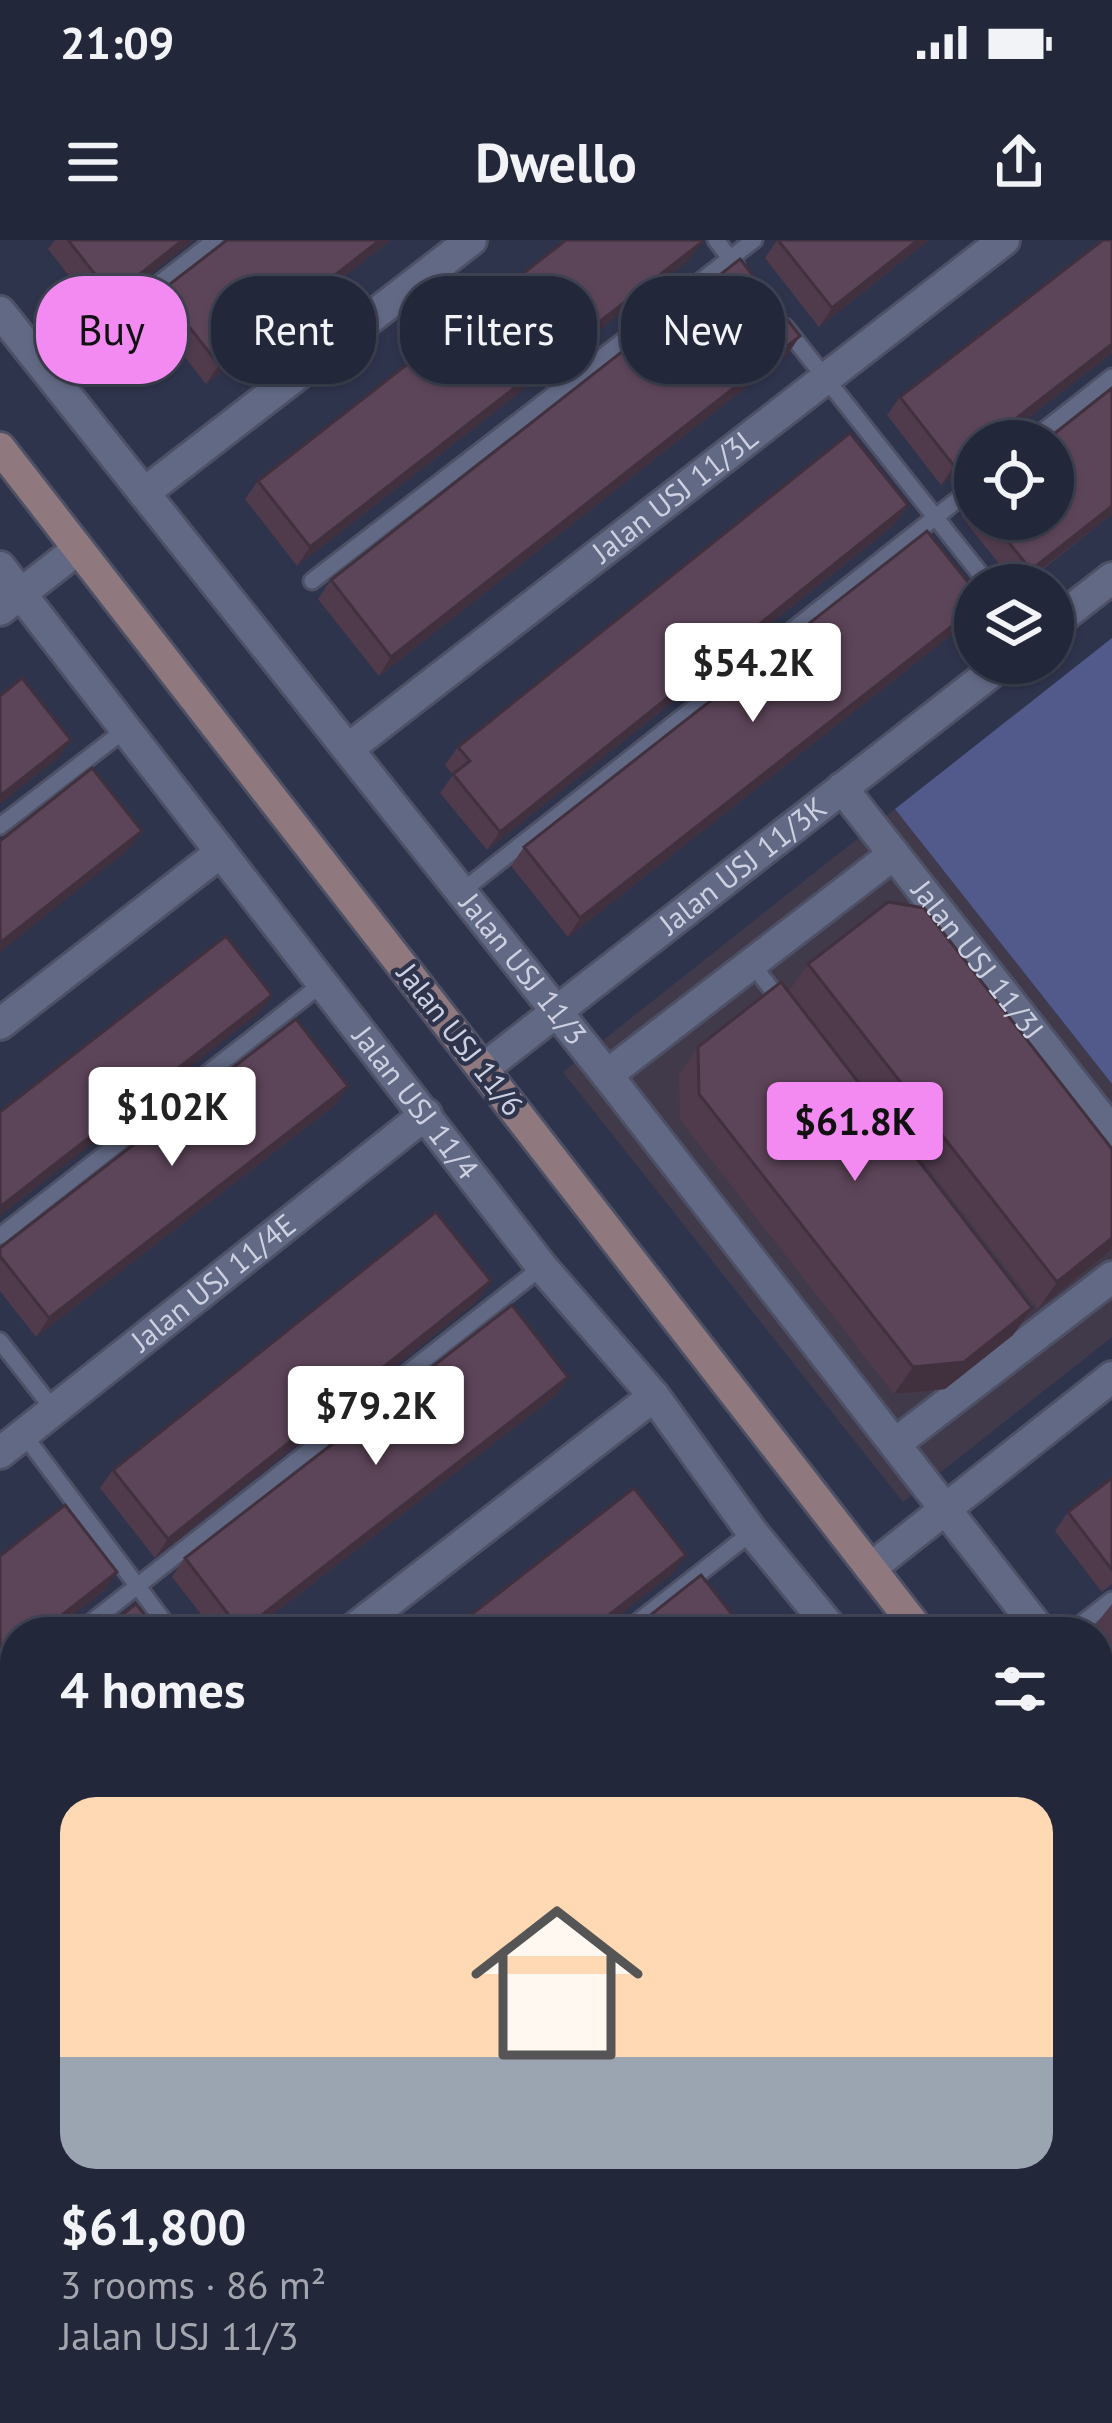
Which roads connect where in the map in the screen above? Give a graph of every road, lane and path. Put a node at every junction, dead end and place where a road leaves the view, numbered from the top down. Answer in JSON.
{"nodes":[{"id":1,"x":215,"y":240,"type":"edge"},
{"id":2,"x":471,"y":240,"type":"edge"},
{"id":3,"x":716,"y":240,"type":"edge"},
{"id":4,"x":754,"y":240,"type":"edge"},
{"id":5,"x":1004,"y":240,"type":"edge"},
{"id":6,"x":730,"y":258,"type":"junction"},
{"id":7,"x":169,"y":276,"type":"edge"},
{"id":8,"x":744,"y":276,"type":"edge"},
{"id":9,"x":0,"y":312,"type":"edge"},
{"id":10,"x":785,"y":328,"type":"edge"},
{"id":11,"x":36,"y":357,"type":"edge"},
{"id":12,"x":1112,"y":377,"type":"edge"},
{"id":13,"x":825,"y":379,"type":"junction"},
{"id":14,"x":57,"y":384,"type":"edge"},
{"id":15,"x":1058,"y":420,"type":"edge"},
{"id":16,"x":0,"y":448,"type":"edge"},
{"id":17,"x":144,"y":494,"type":"junction"},
{"id":18,"x":954,"y":502,"type":"edge"},
{"id":19,"x":935,"y":517,"type":"junction"},
{"id":20,"x":78,"y":549,"type":"junction"},
{"id":21,"x":972,"y":564,"type":"edge"},
{"id":22,"x":0,"y":567,"type":"edge"},
{"id":23,"x":1112,"y":578,"type":"edge"},
{"id":24,"x":312,"y":581,"type":"dead end"},
{"id":25,"x":10,"y":602,"type":"edge"},
{"id":26,"x":1074,"y":608,"type":"edge"},
{"id":27,"x":976,"y":684,"type":"edge"},
{"id":28,"x":126,"y":729,"type":"junction"},
{"id":29,"x":347,"y":749,"type":"junction"},
{"id":30,"x":842,"y":788,"type":"junction"},
{"id":31,"x":0,"y":826,"type":"edge"},
{"id":32,"x":221,"y":852,"type":"junction"},
{"id":33,"x":894,"y":854,"type":"junction"},
{"id":34,"x":461,"y":892,"type":"junction"},
{"id":35,"x":752,"y":964,"type":"junction"},
{"id":36,"x":323,"y":983,"type":"junction"},
{"id":37,"x":555,"y":1011,"type":"junction"},
{"id":38,"x":795,"y":1019,"type":"edge"},
{"id":39,"x":0,"y":1024,"type":"edge"},
{"id":40,"x":483,"y":1069,"type":"junction"},
{"id":41,"x":607,"y":1075,"type":"junction"},
{"id":42,"x":426,"y":1114,"type":"junction"},
{"id":43,"x":1112,"y":1132,"type":"edge"},
{"id":44,"x":0,"y":1236,"type":"edge"},
{"id":45,"x":542,"y":1267,"type":"junction"},
{"id":46,"x":1112,"y":1277,"type":"edge"},
{"id":47,"x":0,"y":1341,"type":"edge"},
{"id":48,"x":1112,"y":1377,"type":"edge"},
{"id":49,"x":654,"y":1396,"type":"junction"},
{"id":50,"x":54,"y":1410,"type":"junction"},
{"id":51,"x":12,"y":1444,"type":"edge"},
{"id":52,"x":896,"y":1444,"type":"junction"},
{"id":53,"x":945,"y":1508,"type":"junction"},
{"id":54,"x":752,"y":1532,"type":"junction"},
{"id":55,"x":871,"y":1568,"type":"junction"},
{"id":56,"x":137,"y":1587,"type":"junction"},
{"id":57,"x":98,"y":1617,"type":"edge"},
{"id":58,"x":160,"y":1617,"type":"edge"},
{"id":59,"x":369,"y":1617,"type":"edge"},
{"id":60,"x":644,"y":1617,"type":"edge"},
{"id":61,"x":822,"y":1617,"type":"edge"},
{"id":62,"x":909,"y":1617,"type":"edge"},
{"id":63,"x":1029,"y":1617,"type":"edge"}],
"edges":[{"from":1,"to":7,"type":"lane"},
{"from":2,"to":17,"type":"street"},
{"from":3,"to":6,"type":"lane"},
{"from":4,"to":6,"type":"lane"},
{"from":5,"to":13,"type":"street","name":"Jalan USJ 11/3L"},
{"from":6,"to":8,"type":"lane"},
{"from":6,"to":24,"type":"lane"},
{"from":9,"to":11,"type":"street","name":"Jalan USJ 11/3"},
{"from":10,"to":13,"type":"lane"},
{"from":12,"to":15,"type":"lane"},
{"from":13,"to":19,"type":"lane"},
{"from":13,"to":29,"type":"street","name":"Jalan USJ 11/3L"},
{"from":14,"to":17,"type":"street","name":"Jalan USJ 11/3"},
{"from":16,"to":20,"type":"street","name":"Jalan USJ 11/6"},
{"from":17,"to":29,"type":"street","name":"Jalan USJ 11/3"},
{"from":18,"to":19,"type":"lane"},
{"from":19,"to":21,"type":"lane"},
{"from":19,"to":34,"type":"lane"},
{"from":20,"to":25,"type":"street"},
{"from":20,"to":40,"type":"street","name":"Jalan USJ 11/6"},
{"from":22,"to":25,"type":"street","name":"Jalan USJ 11/4"},
{"from":23,"to":26,"type":"street"},
{"from":25,"to":28,"type":"street","name":"Jalan USJ 11/4"},
{"from":27,"to":30,"type":"street","name":"Jalan USJ 11/3K"},
{"from":28,"to":31,"type":"lane"},
{"from":28,"to":32,"type":"street","name":"Jalan USJ 11/4"},
{"from":29,"to":34,"type":"street","name":"Jalan USJ 11/3"},
{"from":30,"to":33,"type":"street","name":"Jalan USJ 11/3J"},
{"from":30,"to":37,"type":"street","name":"Jalan USJ 11/3K"},
{"from":32,"to":36,"type":"street","name":"Jalan USJ 11/4"},
{"from":32,"to":39,"type":"street"},
{"from":33,"to":35,"type":"street"},
{"from":33,"to":43,"type":"street","name":"Jalan USJ 11/3J"},
{"from":34,"to":37,"type":"street","name":"Jalan USJ 11/3"},
{"from":35,"to":38,"type":"lane"},
{"from":35,"to":41,"type":"street"},
{"from":36,"to":42,"type":"street","name":"Jalan USJ 11/4"},
{"from":36,"to":44,"type":"lane"},
{"from":37,"to":40,"type":"street","name":"Jalan USJ 11/3K"},
{"from":37,"to":41,"type":"street","name":"Jalan USJ 11/3"},
{"from":40,"to":55,"type":"street","name":"Jalan USJ 11/6"},
{"from":41,"to":52,"type":"street","name":"Jalan USJ 11/3"},
{"from":42,"to":45,"type":"street","name":"Jalan USJ 11/4"},
{"from":42,"to":50,"type":"street","name":"Jalan USJ 11/4E"},
{"from":45,"to":49,"type":"street","name":"Jalan USJ 11/4"},
{"from":45,"to":56,"type":"lane"},
{"from":46,"to":52,"type":"street"},
{"from":47,"to":50,"type":"lane"},
{"from":48,"to":53,"type":"street"},
{"from":49,"to":54,"type":"street","name":"Jalan USJ 11/4"},
{"from":49,"to":59,"type":"street"},
{"from":50,"to":51,"type":"street","name":"Jalan USJ 11/4E"},
{"from":51,"to":56,"type":"lane"},
{"from":52,"to":53,"type":"street","name":"Jalan USJ 11/3"},
{"from":53,"to":55,"type":"street"},
{"from":53,"to":63,"type":"street","name":"Jalan USJ 11/3"},
{"from":54,"to":60,"type":"lane"},
{"from":54,"to":61,"type":"street","name":"Jalan USJ 11/4"},
{"from":55,"to":62,"type":"street","name":"Jalan USJ 11/6"},
{"from":56,"to":57,"type":"lane"},
{"from":56,"to":58,"type":"lane"}]}
